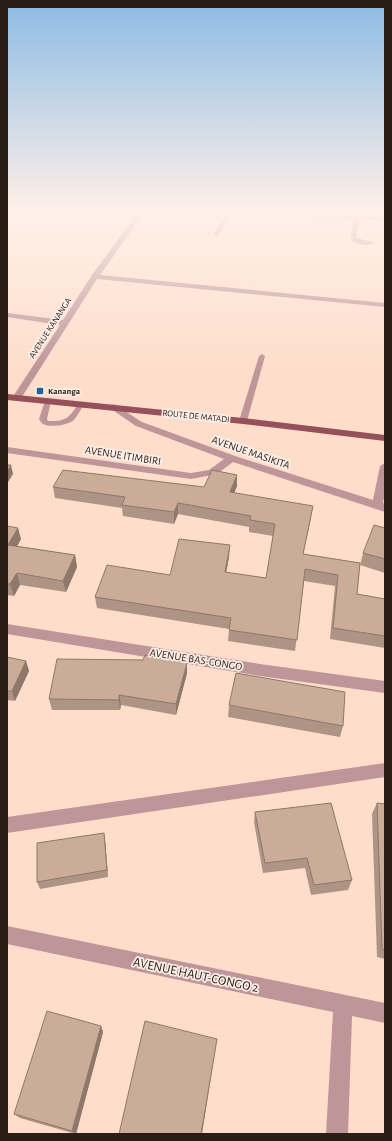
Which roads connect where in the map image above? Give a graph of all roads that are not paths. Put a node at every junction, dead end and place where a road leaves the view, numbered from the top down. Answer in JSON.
{"nodes":[{"id":1,"x":104,"y":264,"type":"edge"},
{"id":2,"x":95,"y":277,"type":"junction"},
{"id":3,"x":385,"y":305,"type":"edge"},
{"id":4,"x":7,"y":315,"type":"edge"},
{"id":5,"x":65,"y":323,"type":"junction"},
{"id":6,"x":262,"y":356,"type":"dead end"},
{"id":7,"x":12,"y":397,"type":"edge"},
{"id":8,"x":48,"y":401,"type":"junction"},
{"id":9,"x":81,"y":404,"type":"junction"},
{"id":10,"x":114,"y":407,"type":"junction"},
{"id":11,"x":243,"y":421,"type":"junction"},
{"id":12,"x":385,"y":438,"type":"edge"},
{"id":13,"x":7,"y":450,"type":"edge"},
{"id":14,"x":231,"y":458,"type":"junction"},
{"id":15,"x":385,"y":466,"type":"edge"},
{"id":16,"x":381,"y":507,"type":"edge"},
{"id":17,"x":7,"y":629,"type":"edge"},
{"id":18,"x":385,"y":687,"type":"edge"},
{"id":19,"x":385,"y":770,"type":"edge"},
{"id":20,"x":7,"y":825,"type":"edge"},
{"id":21,"x":7,"y":936,"type":"edge"},
{"id":22,"x":343,"y":1004,"type":"junction"},
{"id":23,"x":385,"y":1013,"type":"edge"},
{"id":24,"x":337,"y":1134,"type":"edge"}],
"edges":[{"from":1,"to":2,"type":"street","name":"AVENUE KANANGA"},
{"from":2,"to":3,"type":"street"},
{"from":2,"to":5,"type":"street","name":"AVENUE KANANGA"},
{"from":4,"to":5,"type":"street"},
{"from":5,"to":7,"type":"street","name":"AVENUE KANANGA"},
{"from":6,"to":11,"type":"lane"},
{"from":7,"to":8,"type":"main road","name":"ROUTE DE MATADI"},
{"from":8,"to":9,"type":"main road","name":"ROUTE DE MATADI"},
{"from":8,"to":9,"type":"lane"},
{"from":9,"to":10,"type":"main road","name":"ROUTE DE MATADI"},
{"from":10,"to":11,"type":"main road","name":"ROUTE DE MATADI"},
{"from":10,"to":14,"type":"street","name":"AVENUE MASIKITA"},
{"from":11,"to":12,"type":"main road","name":"ROUTE DE MATADI"},
{"from":13,"to":14,"type":"street","name":"AVENUE ITIMBIRI"},
{"from":14,"to":16,"type":"street","name":"AVENUE MASIKITA"},
{"from":15,"to":16,"type":"street"},
{"from":17,"to":18,"type":"street","name":"AVENUE BAS-CONGO"},
{"from":19,"to":20,"type":"street"},
{"from":21,"to":22,"type":"street","name":"AVENUE HAUT-CONGO 2"},
{"from":22,"to":23,"type":"street","name":"AVENUE HAUT-CONGO 2"},
{"from":22,"to":24,"type":"street"}]}
